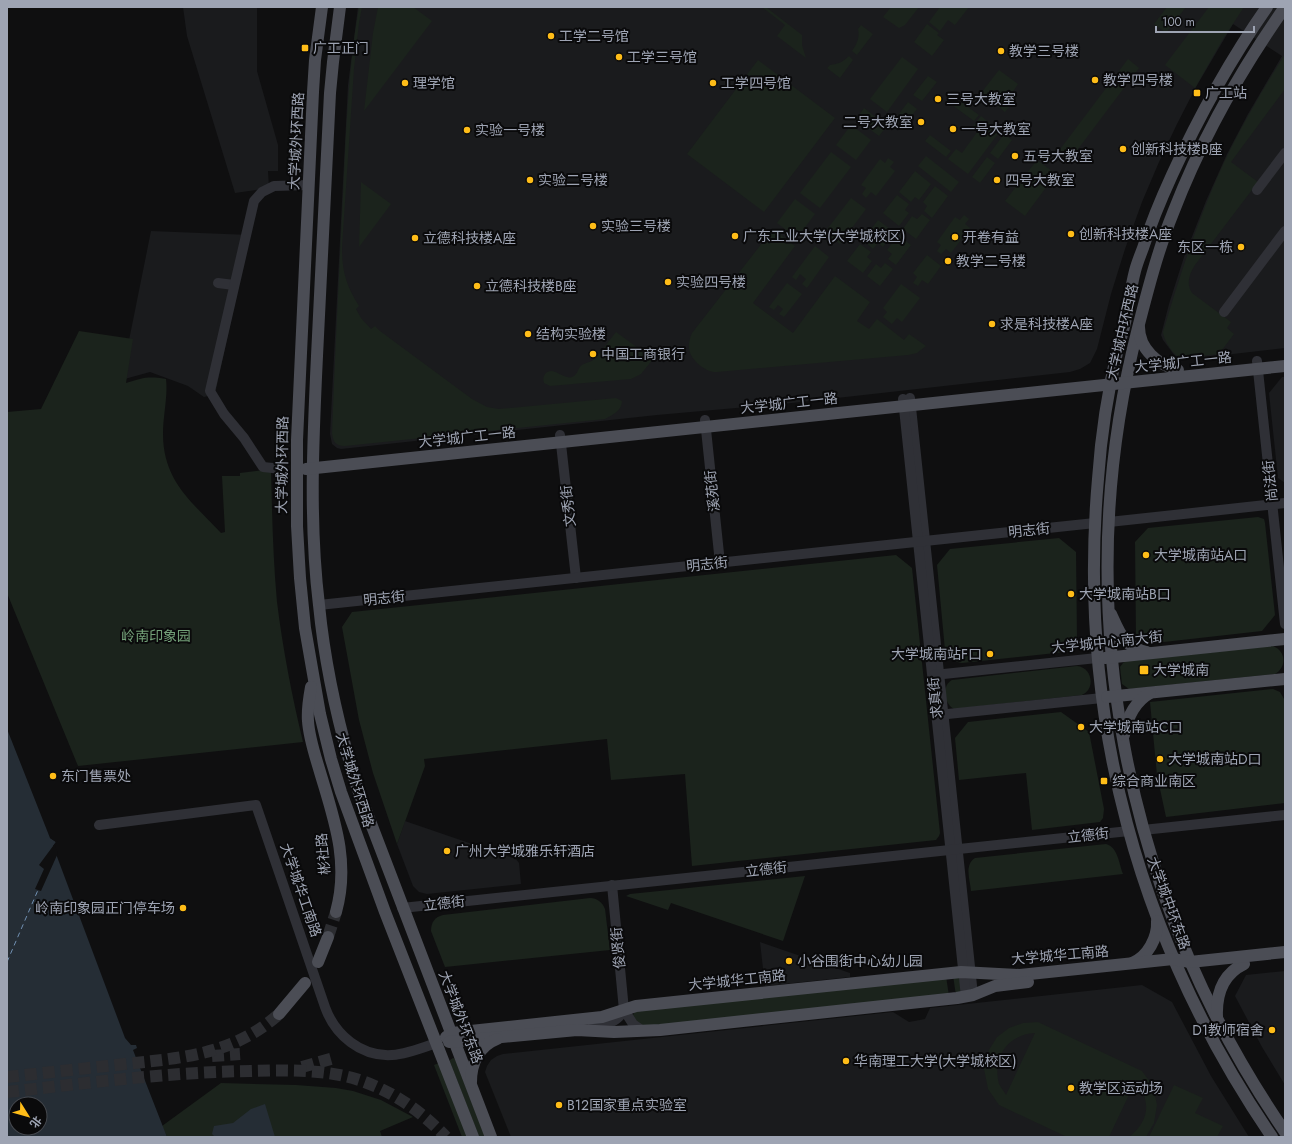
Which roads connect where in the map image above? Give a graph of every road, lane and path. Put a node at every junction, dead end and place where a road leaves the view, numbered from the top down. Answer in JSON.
{"nodes":[{"id":1,"x":322,"y":7,"type":"edge"},
{"id":2,"x":340,"y":7,"type":"edge"},
{"id":3,"x":1267,"y":7,"type":"edge"},
{"id":4,"x":1285,"y":7,"type":"edge"},
{"id":5,"x":1285,"y":153,"type":"edge"},
{"id":6,"x":308,"y":185,"type":"junction"},
{"id":7,"x":1257,"y":190,"type":"dead end"},
{"id":8,"x":1285,"y":231,"type":"edge"},
{"id":9,"x":218,"y":284,"type":"dead end"},
{"id":10,"x":234,"y":285,"type":"junction"},
{"id":11,"x":1224,"y":312,"type":"dead end"},
{"id":12,"x":1139,"y":324,"type":"junction"},
{"id":13,"x":1285,"y":358,"type":"edge"},
{"id":14,"x":1257,"y":365,"type":"junction"},
{"id":15,"x":1285,"y":366,"type":"edge"},
{"id":16,"x":1178,"y":370,"type":"junction"},
{"id":17,"x":1126,"y":379,"type":"junction"},
{"id":18,"x":1112,"y":380,"type":"junction"},
{"id":19,"x":907,"y":402,"type":"junction"},
{"id":20,"x":705,"y":423,"type":"junction"},
{"id":21,"x":561,"y":438,"type":"junction"},
{"id":22,"x":313,"y":465,"type":"junction"},
{"id":23,"x":296,"y":466,"type":"junction"},
{"id":24,"x":1285,"y":503,"type":"edge"},
{"id":25,"x":1272,"y":504,"type":"junction"},
{"id":26,"x":297,"y":510,"type":"junction"},
{"id":27,"x":314,"y":510,"type":"junction"},
{"id":28,"x":1109,"y":522,"type":"junction"},
{"id":29,"x":1095,"y":523,"type":"junction"},
{"id":30,"x":922,"y":541,"type":"junction"},
{"id":31,"x":720,"y":563,"type":"junction"},
{"id":32,"x":576,"y":578,"type":"junction"},
{"id":33,"x":318,"y":605,"type":"junction"},
{"id":34,"x":1108,"y":608,"type":"junction"},
{"id":35,"x":1285,"y":624,"type":"edge"},
{"id":36,"x":1285,"y":639,"type":"edge"},
{"id":37,"x":1153,"y":652,"type":"junction"},
{"id":38,"x":1111,"y":657,"type":"junction"},
{"id":39,"x":1098,"y":658,"type":"junction"},
{"id":40,"x":936,"y":675,"type":"junction"},
{"id":41,"x":313,"y":676,"type":"junction"},
{"id":42,"x":1285,"y":679,"type":"edge"},
{"id":43,"x":1152,"y":692,"type":"junction"},
{"id":44,"x":1115,"y":696,"type":"junction"},
{"id":45,"x":1102,"y":698,"type":"junction"},
{"id":46,"x":940,"y":715,"type":"junction"},
{"id":47,"x":1123,"y":741,"type":"junction"},
{"id":48,"x":1285,"y":815,"type":"edge"},
{"id":49,"x":99,"y":825,"type":"dead end"},
{"id":50,"x":1143,"y":830,"type":"junction"},
{"id":51,"x":1129,"y":831,"type":"junction"},
{"id":52,"x":954,"y":849,"type":"junction"},
{"id":53,"x":612,"y":886,"type":"junction"},
{"id":54,"x":402,"y":908,"type":"junction"},
{"id":55,"x":336,"y":912,"type":"tunnel mouth"},
{"id":56,"x":1157,"y":918,"type":"junction"},
{"id":57,"x":328,"y":937,"type":"tunnel mouth"},
{"id":58,"x":1285,"y":952,"type":"edge"},
{"id":59,"x":1285,"y":959,"type":"edge"},
{"id":60,"x":318,"y":962,"type":"dead end"},
{"id":61,"x":1175,"y":962,"type":"junction"},
{"id":62,"x":1131,"y":963,"type":"junction"},
{"id":63,"x":1244,"y":964,"type":"junction"},
{"id":64,"x":1192,"y":966,"type":"junction"},
{"id":65,"x":967,"y":972,"type":"junction"},
{"id":66,"x":305,"y":983,"type":"dead end"},
{"id":67,"x":970,"y":996,"type":"junction"},
{"id":68,"x":624,"y":1010,"type":"junction"},
{"id":69,"x":279,"y":1014,"type":"tunnel mouth"},
{"id":70,"x":1218,"y":1020,"type":"junction"},
{"id":71,"x":577,"y":1030,"type":"junction"},
{"id":72,"x":643,"y":1032,"type":"junction"},
{"id":73,"x":453,"y":1037,"type":"junction"},
{"id":74,"x":504,"y":1037,"type":"junction"},
{"id":75,"x":436,"y":1043,"type":"junction"},
{"id":76,"x":472,"y":1087,"type":"junction"},
{"id":77,"x":1285,"y":1132,"type":"edge"},
{"id":78,"x":473,"y":1137,"type":"edge"},
{"id":79,"x":491,"y":1137,"type":"edge"},
{"id":80,"x":1272,"y":1137,"type":"edge"}],
"edges":[{"from":1,"to":6,"type":"main road","name":"大学城外环西路"},
{"from":2,"to":22,"type":"main road","name":"大学城外环西路"},
{"from":3,"to":18,"type":"main road","name":"大学城中环西路"},
{"from":4,"to":12,"type":"main road","name":"大学城中环西路"},
{"from":5,"to":7,"type":"street"},
{"from":6,"to":10,"type":"street"},
{"from":6,"to":23,"type":"main road","name":"大学城外环西路"},
{"from":8,"to":11,"type":"street"},
{"from":9,"to":10,"type":"street"},
{"from":10,"to":23,"type":"street"},
{"from":12,"to":16,"type":"main road"},
{"from":12,"to":17,"type":"main road","name":"大学城中环西路"},
{"from":13,"to":14,"type":"main road","name":"大学城广工一路"},
{"from":14,"to":15,"type":"main road","name":"大学城广工一路"},
{"from":14,"to":16,"type":"main road","name":"大学城广工一路"},
{"from":14,"to":17,"type":"main road","name":"大学城广工一路"},
{"from":14,"to":25,"type":"street","name":"尚法街"},
{"from":16,"to":17,"type":"main road","name":"大学城广工一路"},
{"from":17,"to":18,"type":"main road","name":"大学城广工一路"},
{"from":17,"to":28,"type":"main road","name":"大学城中环西路"},
{"from":18,"to":19,"type":"main road","name":"大学城广工一路"},
{"from":18,"to":29,"type":"main road","name":"大学城中环西路"},
{"from":19,"to":20,"type":"main road","name":"大学城广工一路"},
{"from":19,"to":30,"type":"street","name":"求真街"},
{"from":20,"to":21,"type":"main road","name":"大学城广工一路"},
{"from":20,"to":31,"type":"street","name":"溪苑街"},
{"from":21,"to":22,"type":"main road","name":"大学城广工一路"},
{"from":21,"to":32,"type":"street","name":"文秀街"},
{"from":22,"to":23,"type":"main road","name":"大学城广工一路"},
{"from":22,"to":27,"type":"main road","name":"大学城外环西路"},
{"from":23,"to":26,"type":"main road","name":"大学城外环西路"},
{"from":24,"to":25,"type":"street"},
{"from":25,"to":28,"type":"street"},
{"from":25,"to":35,"type":"street","name":"尚法街"},
{"from":26,"to":27,"type":"main road"},
{"from":26,"to":41,"type":"main road","name":"大学城外环西路"},
{"from":27,"to":33,"type":"main road","name":"大学城外环西路"},
{"from":28,"to":34,"type":"main road","name":"大学城中环西路"},
{"from":29,"to":30,"type":"street","name":"明志街"},
{"from":29,"to":39,"type":"main road","name":"大学城中环西路"},
{"from":30,"to":31,"type":"street","name":"明志街"},
{"from":30,"to":40,"type":"street","name":"求真街"},
{"from":31,"to":32,"type":"street","name":"明志街"},
{"from":32,"to":33,"type":"street","name":"明志街"},
{"from":33,"to":54,"type":"main road","name":"大学城外环西路"},
{"from":34,"to":37,"type":"main road"},
{"from":34,"to":38,"type":"main road","name":"大学城中环西路"},
{"from":36,"to":37,"type":"main road","name":"大学城中心南大街"},
{"from":37,"to":38,"type":"main road","name":"大学城中心南大街"},
{"from":38,"to":39,"type":"main road","name":"大学城中心南大街"},
{"from":38,"to":44,"type":"main road","name":"大学城中环西路"},
{"from":39,"to":40,"type":"street","name":"大学城中心南大街"},
{"from":39,"to":45,"type":"main road","name":"大学城中环东路"},
{"from":40,"to":46,"type":"street","name":"求真街"},
{"from":41,"to":55,"type":"main road","name":"彬社路"},
{"from":41,"to":75,"type":"main road","name":"大学城外环西路"},
{"from":42,"to":43,"type":"main road"},
{"from":43,"to":44,"type":"main road"},
{"from":43,"to":47,"type":"main road"},
{"from":44,"to":45,"type":"main road"},
{"from":44,"to":47,"type":"main road","name":"大学城中环东路"},
{"from":45,"to":46,"type":"street"},
{"from":45,"to":51,"type":"main road","name":"大学城中环东路"},
{"from":46,"to":52,"type":"street","name":"求真街"},
{"from":47,"to":50,"type":"main road","name":"大学城中环东路"},
{"from":48,"to":50,"type":"street"},
{"from":49,"to":75,"type":"street","name":"大学城华工南路"},
{"from":50,"to":64,"type":"main road","name":"大学城中环东路"},
{"from":51,"to":52,"type":"street","name":"立德街"},
{"from":51,"to":56,"type":"main road","name":"大学城中环东路"},
{"from":52,"to":53,"type":"street","name":"立德街"},
{"from":52,"to":65,"type":"street","name":"求真街"},
{"from":53,"to":54,"type":"street","name":"立德街"},
{"from":53,"to":68,"type":"street","name":"俊贤街"},
{"from":54,"to":73,"type":"main road","name":"大学城外环东路"},
{"from":56,"to":61,"type":"main road","name":"大学城中环东路"},
{"from":56,"to":62,"type":"main road"},
{"from":57,"to":60,"type":"main road"},
{"from":58,"to":64,"type":"main road","name":"大学城华工南路"},
{"from":59,"to":63,"type":"main road","name":"大学城华工南路"},
{"from":61,"to":62,"type":"main road","name":"大学城华工南路"},
{"from":61,"to":64,"type":"main road","name":"大学城华工南路"},
{"from":61,"to":67,"type":"main road","name":"大学城华工南路"},
{"from":61,"to":80,"type":"main road","name":"大学城中环东路"},
{"from":62,"to":65,"type":"main road","name":"大学城华工南路"},
{"from":63,"to":64,"type":"main road","name":"大学城华工南路"},
{"from":63,"to":70,"type":"main road"},
{"from":64,"to":70,"type":"main road","name":"大学城中环东路"},
{"from":65,"to":67,"type":"street","name":"求真街"},
{"from":65,"to":68,"type":"main road","name":"大学城华工南路"},
{"from":66,"to":69,"type":"main road"},
{"from":67,"to":72,"type":"main road","name":"大学城华工南路"},
{"from":68,"to":71,"type":"street"},
{"from":68,"to":72,"type":"street"},
{"from":68,"to":73,"type":"main road","name":"大学城华工南路"},
{"from":70,"to":77,"type":"main road","name":"大学城中环东路"},
{"from":71,"to":72,"type":"main road","name":"大学城华工南路"},
{"from":71,"to":74,"type":"main road","name":"大学城华工南路"},
{"from":73,"to":74,"type":"main road","name":"大学城华工南路"},
{"from":73,"to":75,"type":"main road","name":"大学城华工南路"},
{"from":73,"to":76,"type":"main road","name":"大学城外环东路"},
{"from":74,"to":76,"type":"main road"},
{"from":75,"to":78,"type":"main road"},
{"from":76,"to":79,"type":"main road","name":"大学城外环东路"}]}
